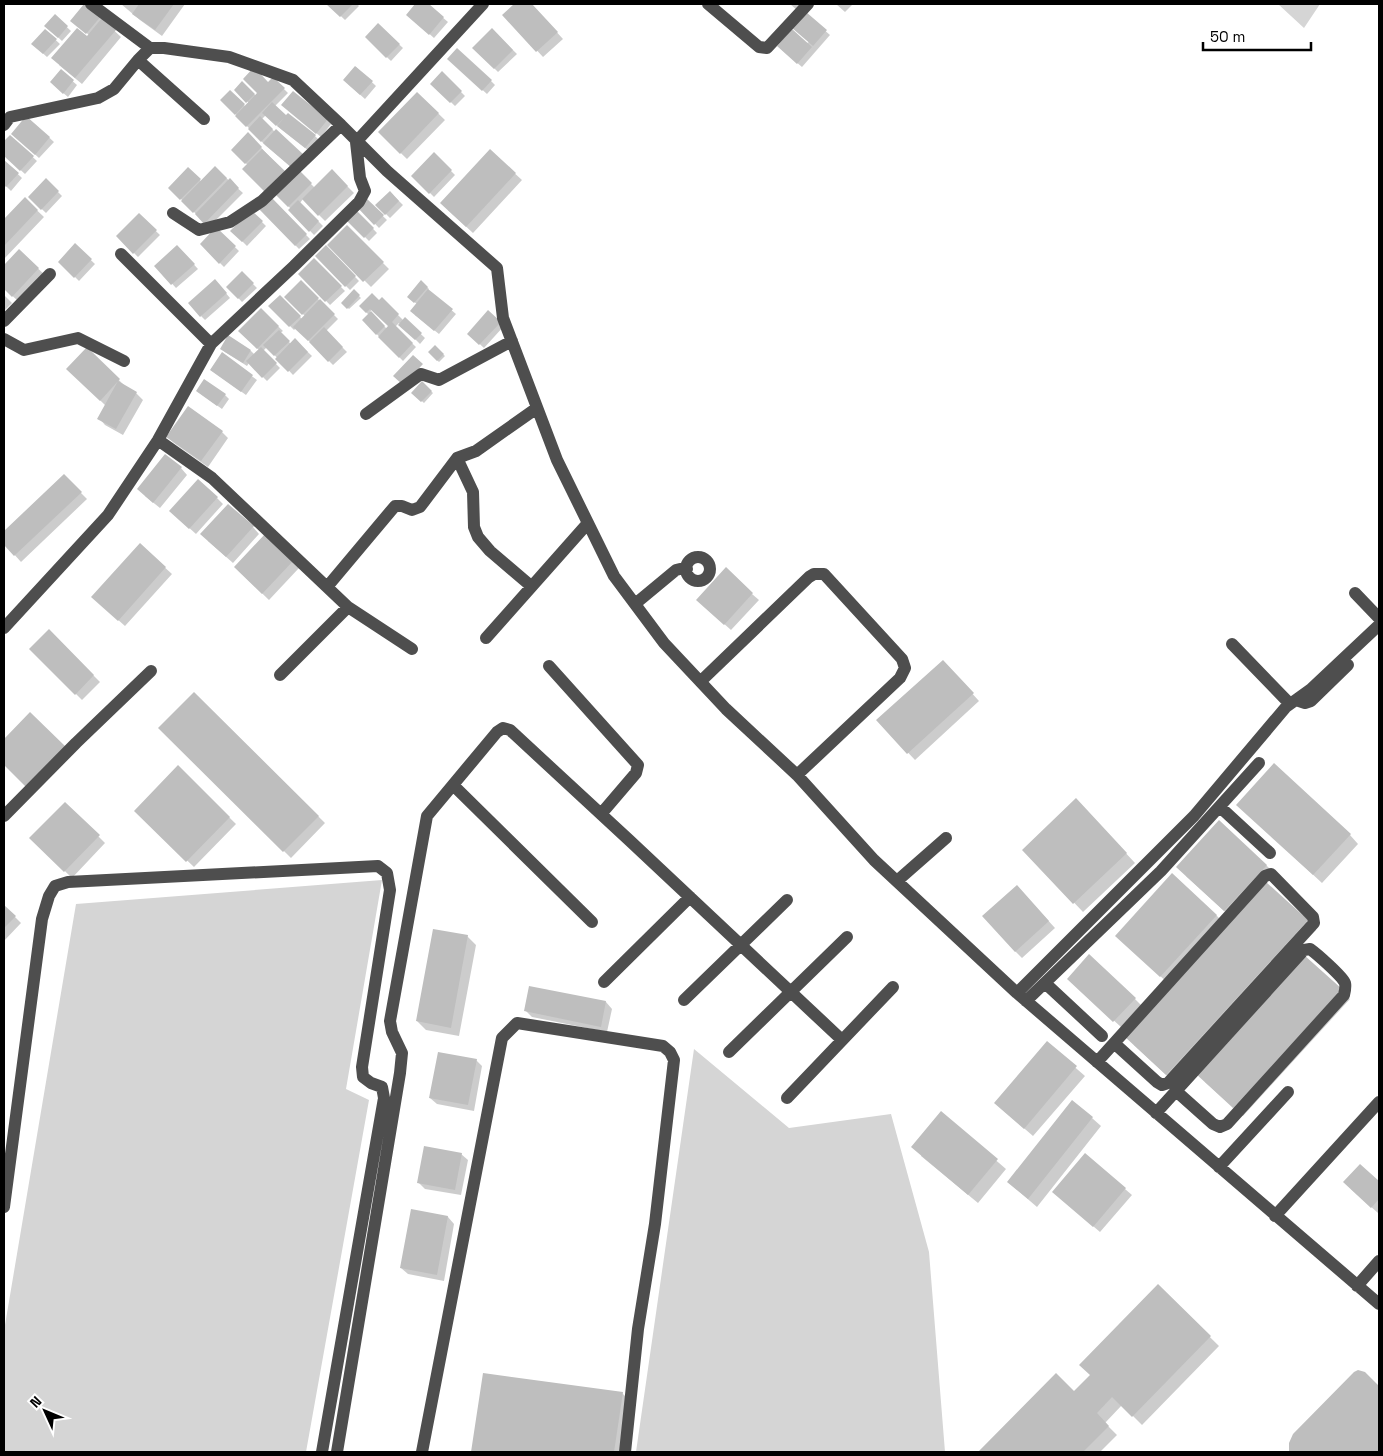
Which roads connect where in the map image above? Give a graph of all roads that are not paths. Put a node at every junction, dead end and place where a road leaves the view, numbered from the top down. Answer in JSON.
{"nodes":[{"id":1,"x":91,"y":4,"type":"edge"},
{"id":2,"x":483,"y":4,"type":"edge"},
{"id":3,"x":808,"y":4,"type":"edge"},
{"id":4,"x":711,"y":5,"type":"edge"},
{"id":5,"x":150,"y":48,"type":"junction"},
{"id":6,"x":138,"y":60,"type":"junction"},
{"id":7,"x":204,"y":120,"type":"dead end"},
{"id":8,"x":4,"y":125,"type":"edge"},
{"id":9,"x":341,"y":125,"type":"junction"},
{"id":10,"x":356,"y":142,"type":"junction"},
{"id":11,"x":173,"y":213,"type":"dead end"},
{"id":12,"x":121,"y":254,"type":"dead end"},
{"id":13,"x":50,"y":274,"type":"dead end"},
{"id":14,"x":4,"y":321,"type":"edge"},
{"id":15,"x":4,"y":339,"type":"edge"},
{"id":16,"x":512,"y":341,"type":"junction"},
{"id":17,"x":211,"y":344,"type":"junction"},
{"id":18,"x":124,"y":361,"type":"dead end"},
{"id":19,"x":537,"y":408,"type":"junction"},
{"id":20,"x":366,"y":414,"type":"dead end"},
{"id":21,"x":158,"y":440,"type":"junction"},
{"id":22,"x":457,"y":458,"type":"junction"},
{"id":23,"x":588,"y":523,"type":"junction"},
{"id":24,"x":687,"y":569,"type":"dead end"},
{"id":25,"x":328,"y":586,"type":"junction"},
{"id":26,"x":530,"y":586,"type":"junction"},
{"id":27,"x":1355,"y":593,"type":"dead end"},
{"id":28,"x":635,"y":604,"type":"junction"},
{"id":29,"x":348,"y":607,"type":"junction"},
{"id":30,"x":1379,"y":618,"type":"edge"},
{"id":31,"x":1379,"y":625,"type":"edge"},
{"id":32,"x":4,"y":628,"type":"edge"},
{"id":33,"x":1379,"y":636,"type":"edge"},
{"id":34,"x":486,"y":638,"type":"dead end"},
{"id":35,"x":1232,"y":644,"type":"dead end"},
{"id":36,"x":412,"y":649,"type":"dead end"},
{"id":37,"x":548,"y":666,"type":"dead end"},
{"id":38,"x":151,"y":671,"type":"dead end"},
{"id":39,"x":280,"y":675,"type":"dead end"},
{"id":40,"x":700,"y":682,"type":"junction"},
{"id":41,"x":1293,"y":702,"type":"junction"},
{"id":42,"x":1259,"y":763,"type":"dead end"},
{"id":43,"x":797,"y":775,"type":"junction"},
{"id":44,"x":453,"y":785,"type":"junction"},
{"id":45,"x":1220,"y":807,"type":"junction"},
{"id":46,"x":601,"y":814,"type":"junction"},
{"id":47,"x":4,"y":816,"type":"edge"},
{"id":48,"x":946,"y":838,"type":"dead end"},
{"id":49,"x":1270,"y":853,"type":"dead end"},
{"id":50,"x":897,"y":881,"type":"junction"},
{"id":51,"x":690,"y":897,"type":"junction"},
{"id":52,"x":787,"y":900,"type":"dead end"},
{"id":53,"x":592,"y":922,"type":"dead end"},
{"id":54,"x":847,"y":937,"type":"dead end"},
{"id":55,"x":741,"y":945,"type":"junction"},
{"id":56,"x":604,"y":982,"type":"dead end"},
{"id":57,"x":1045,"y":983,"type":"junction"},
{"id":58,"x":893,"y":987,"type":"dead end"},
{"id":59,"x":791,"y":992,"type":"junction"},
{"id":60,"x":1021,"y":997,"type":"junction"},
{"id":61,"x":684,"y":1000,"type":"dead end"},
{"id":62,"x":1102,"y":1036,"type":"dead end"},
{"id":63,"x":842,"y":1040,"type":"junction"},
{"id":64,"x":1114,"y":1043,"type":"junction"},
{"id":65,"x":729,"y":1052,"type":"dead end"},
{"id":66,"x":1096,"y":1062,"type":"junction"},
{"id":67,"x":1176,"y":1091,"type":"junction"},
{"id":68,"x":1288,"y":1092,"type":"dead end"},
{"id":69,"x":787,"y":1098,"type":"dead end"},
{"id":70,"x":1379,"y":1102,"type":"edge"},
{"id":71,"x":1156,"y":1113,"type":"junction"},
{"id":72,"x":1219,"y":1167,"type":"junction"},
{"id":73,"x":4,"y":1207,"type":"edge"},
{"id":74,"x":1276,"y":1216,"type":"junction"},
{"id":75,"x":1379,"y":1261,"type":"edge"},
{"id":76,"x":1357,"y":1286,"type":"junction"},
{"id":77,"x":1379,"y":1304,"type":"edge"},
{"id":78,"x":322,"y":1452,"type":"edge"},
{"id":79,"x":337,"y":1452,"type":"edge"},
{"id":80,"x":422,"y":1452,"type":"edge"},
{"id":81,"x":625,"y":1452,"type":"edge"}],
"edges":[{"from":1,"to":5,"type":"street"},
{"from":2,"to":10,"type":"street"},
{"from":3,"to":4,"type":"street"},
{"from":5,"to":6,"type":"street"},
{"from":5,"to":9,"type":"street"},
{"from":6,"to":7,"type":"street"},
{"from":6,"to":8,"type":"street"},
{"from":9,"to":10,"type":"street"},
{"from":9,"to":11,"type":"street"},
{"from":10,"to":16,"type":"street"},
{"from":10,"to":17,"type":"street"},
{"from":12,"to":17,"type":"street"},
{"from":13,"to":14,"type":"street"},
{"from":15,"to":18,"type":"street"},
{"from":16,"to":19,"type":"street"},
{"from":16,"to":20,"type":"street"},
{"from":17,"to":21,"type":"street"},
{"from":19,"to":22,"type":"street"},
{"from":19,"to":23,"type":"street"},
{"from":21,"to":25,"type":"street"},
{"from":21,"to":32,"type":"street"},
{"from":22,"to":25,"type":"street"},
{"from":22,"to":26,"type":"street"},
{"from":23,"to":26,"type":"street"},
{"from":23,"to":28,"type":"street"},
{"from":24,"to":28,"type":"street"},
{"from":25,"to":29,"type":"street"},
{"from":26,"to":34,"type":"street"},
{"from":27,"to":30,"type":"street"},
{"from":28,"to":40,"type":"street"},
{"from":29,"to":36,"type":"street"},
{"from":29,"to":39,"type":"street"},
{"from":31,"to":41,"type":"street"},
{"from":33,"to":41,"type":"street"},
{"from":35,"to":41,"type":"street"},
{"from":37,"to":46,"type":"street"},
{"from":38,"to":47,"type":"street"},
{"from":40,"to":43,"type":"street"},
{"from":40,"to":43,"type":"street"},
{"from":41,"to":60,"type":"street"},
{"from":42,"to":45,"type":"street"},
{"from":43,"to":50,"type":"street"},
{"from":44,"to":46,"type":"street"},
{"from":44,"to":53,"type":"street"},
{"from":44,"to":79,"type":"street"},
{"from":45,"to":49,"type":"street"},
{"from":45,"to":57,"type":"street"},
{"from":46,"to":51,"type":"street"},
{"from":48,"to":50,"type":"street"},
{"from":50,"to":60,"type":"street"},
{"from":51,"to":55,"type":"street"},
{"from":51,"to":56,"type":"street"},
{"from":52,"to":55,"type":"street"},
{"from":54,"to":59,"type":"street"},
{"from":55,"to":59,"type":"street"},
{"from":55,"to":61,"type":"street"},
{"from":57,"to":60,"type":"street"},
{"from":57,"to":62,"type":"street"},
{"from":58,"to":63,"type":"street"},
{"from":59,"to":63,"type":"street"},
{"from":59,"to":65,"type":"street"},
{"from":60,"to":66,"type":"street"},
{"from":63,"to":69,"type":"street"},
{"from":64,"to":64,"type":"street"},
{"from":64,"to":66,"type":"street"},
{"from":66,"to":71,"type":"street"},
{"from":67,"to":67,"type":"street"},
{"from":67,"to":71,"type":"street"},
{"from":68,"to":72,"type":"street"},
{"from":70,"to":74,"type":"street"},
{"from":71,"to":72,"type":"street"},
{"from":72,"to":74,"type":"street"},
{"from":73,"to":78,"type":"street"},
{"from":74,"to":76,"type":"street"},
{"from":75,"to":76,"type":"street"},
{"from":76,"to":77,"type":"street"},
{"from":80,"to":81,"type":"street"}]}
